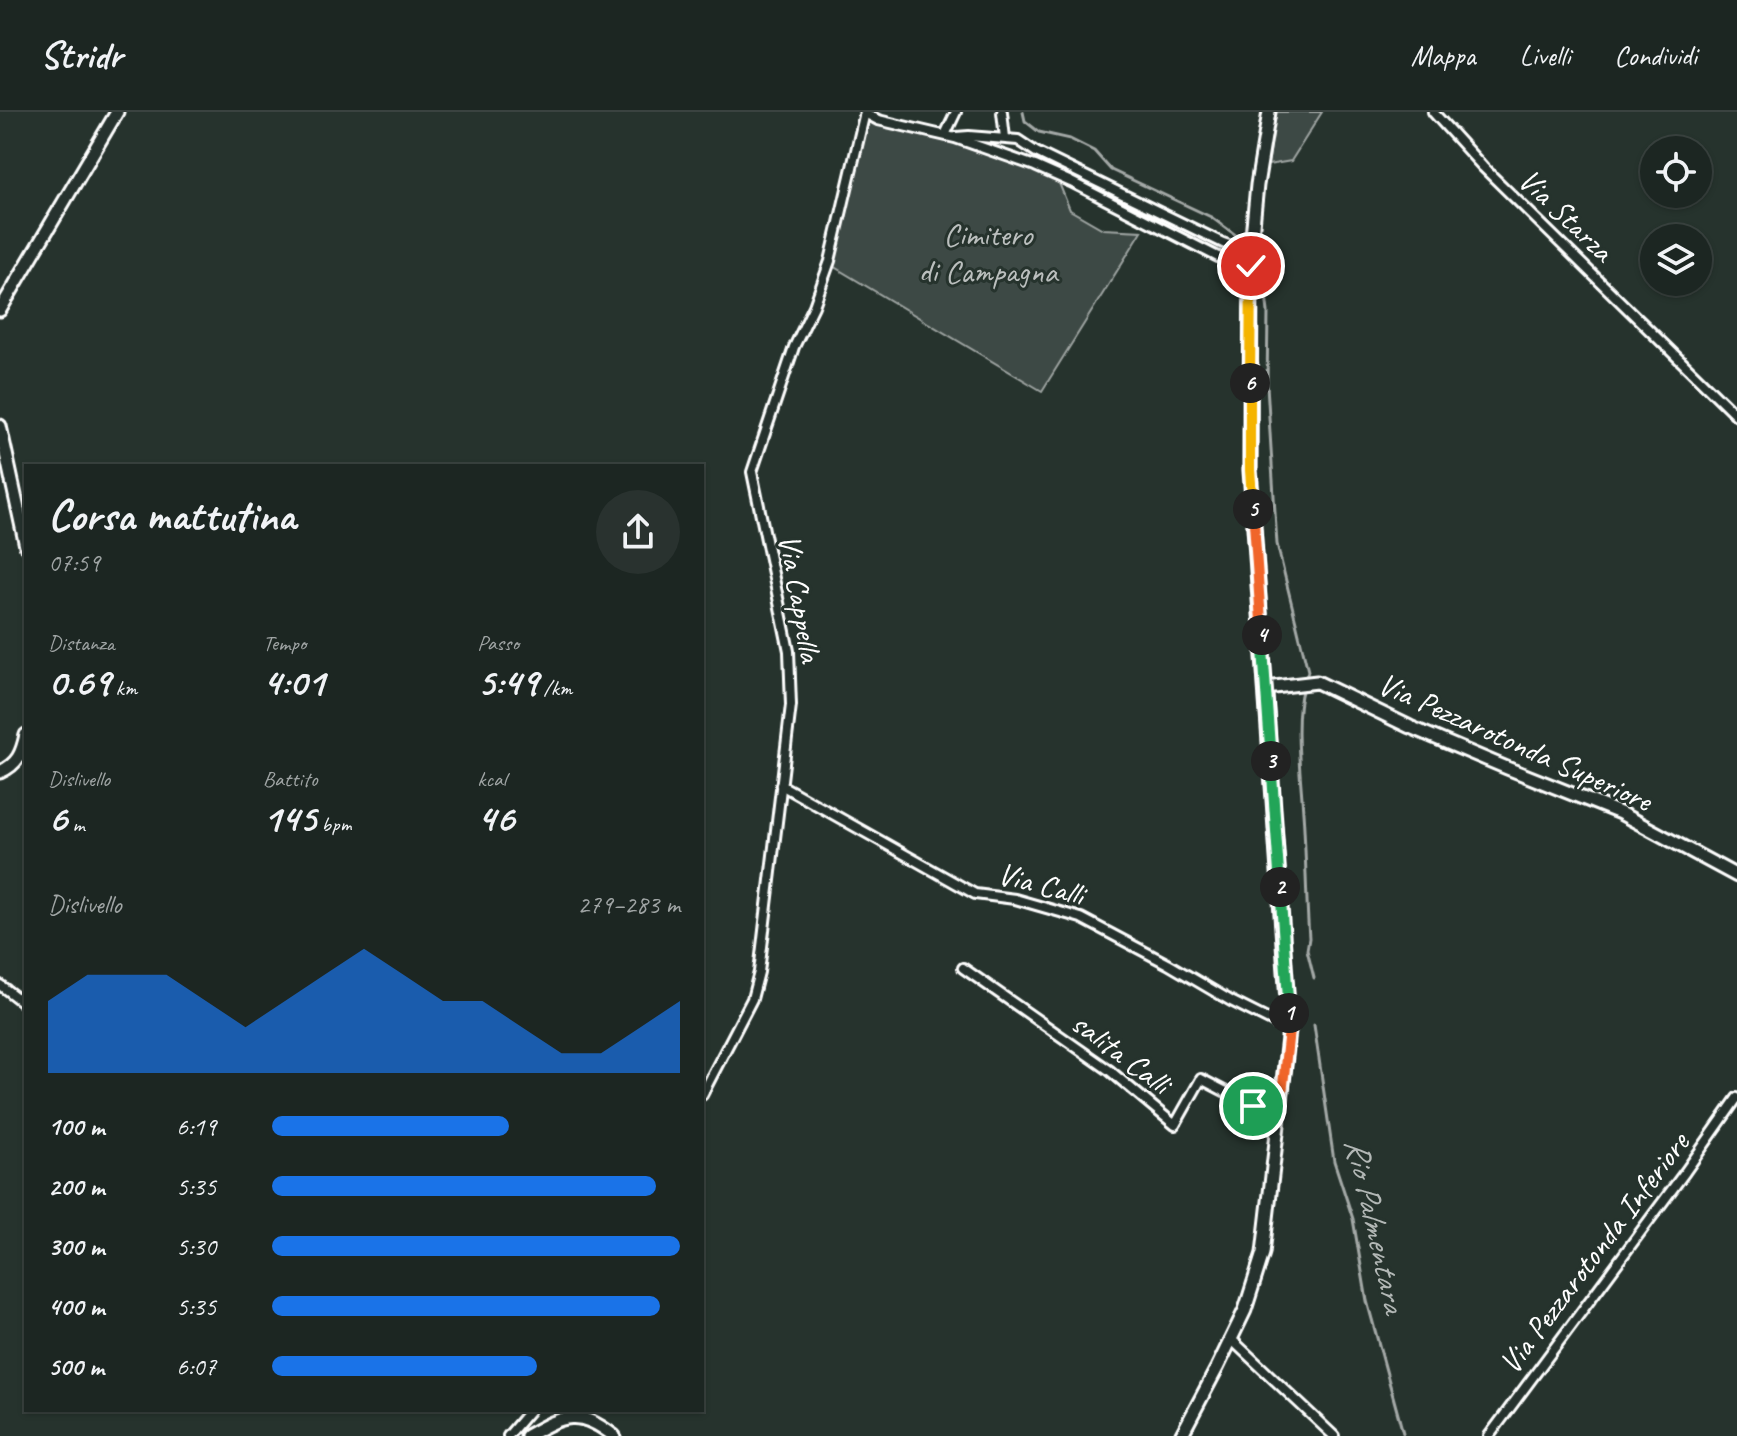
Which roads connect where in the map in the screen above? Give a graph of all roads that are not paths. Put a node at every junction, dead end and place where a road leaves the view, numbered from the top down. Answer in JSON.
{"nodes":[{"id":1,"x":117,"y":112,"type":"edge"},
{"id":2,"x":956,"y":112,"type":"edge"},
{"id":3,"x":1002,"y":112,"type":"edge"},
{"id":4,"x":1269,"y":112,"type":"edge"},
{"id":5,"x":1433,"y":112,"type":"edge"},
{"id":6,"x":865,"y":113,"type":"edge"},
{"id":7,"x":945,"y":135,"type":"junction"},
{"id":8,"x":955,"y":138,"type":"junction"},
{"id":9,"x":1005,"y":138,"type":"junction"},
{"id":10,"x":1251,"y":250,"type":"junction"},
{"id":11,"x":1251,"y":268,"type":"junction"},
{"id":12,"x":0,"y":310,"type":"edge"},
{"id":13,"x":1737,"y":416,"type":"edge"},
{"id":14,"x":0,"y":426,"type":"edge"},
{"id":15,"x":24,"y":537,"type":"edge"},
{"id":16,"x":1266,"y":688,"type":"junction"},
{"id":17,"x":24,"y":745,"type":"edge"},
{"id":18,"x":0,"y":772,"type":"edge"},
{"id":19,"x":781,"y":785,"type":"junction"},
{"id":20,"x":1737,"y":876,"type":"edge"},
{"id":21,"x":963,"y":968,"type":"dead end"},
{"id":22,"x":0,"y":985,"type":"edge"},
{"id":23,"x":24,"y":1003,"type":"edge"},
{"id":24,"x":1289,"y":1030,"type":"junction"},
{"id":25,"x":704,"y":1091,"type":"edge"},
{"id":26,"x":1737,"y":1098,"type":"edge"},
{"id":27,"x":1280,"y":1112,"type":"junction"},
{"id":28,"x":1231,"y":1339,"type":"junction"},
{"id":29,"x":529,"y":1412,"type":"edge"},
{"id":30,"x":508,"y":1436,"type":"edge"},
{"id":31,"x":527,"y":1436,"type":"edge"},
{"id":32,"x":614,"y":1436,"type":"edge"},
{"id":33,"x":1181,"y":1436,"type":"edge"},
{"id":34,"x":1334,"y":1436,"type":"edge"},
{"id":35,"x":1489,"y":1436,"type":"edge"}],
"edges":[{"from":1,"to":12,"type":"main road"},
{"from":2,"to":7,"type":"street"},
{"from":3,"to":9,"type":"street"},
{"from":4,"to":10,"type":"main road"},
{"from":5,"to":13,"type":"street","name":"Via Starza"},
{"from":6,"to":7,"type":"street"},
{"from":6,"to":19,"type":"street","name":"Via Cappella"},
{"from":7,"to":8,"type":"street"},
{"from":8,"to":9,"type":"street"},
{"from":8,"to":11,"type":"street"},
{"from":9,"to":10,"type":"street"},
{"from":10,"to":11,"type":"main road"},
{"from":11,"to":16,"type":"main road"},
{"from":14,"to":15,"type":"main road"},
{"from":16,"to":20,"type":"main road","name":"Via Pezzarotonda Superiore"},
{"from":16,"to":24,"type":"main road"},
{"from":17,"to":18,"type":"main road"},
{"from":19,"to":24,"type":"street","name":"Via Calli"},
{"from":19,"to":25,"type":"street","name":"Via Cappella"},
{"from":21,"to":27,"type":"street","name":"salita Calli"},
{"from":22,"to":23,"type":"street"},
{"from":24,"to":27,"type":"main road"},
{"from":26,"to":35,"type":"street","name":"Via Pezzarotonda Inferiore"},
{"from":27,"to":28,"type":"main road"},
{"from":28,"to":33,"type":"main road"},
{"from":28,"to":34,"type":"street"},
{"from":29,"to":30,"type":"street"},
{"from":31,"to":32,"type":"main road"}]}
